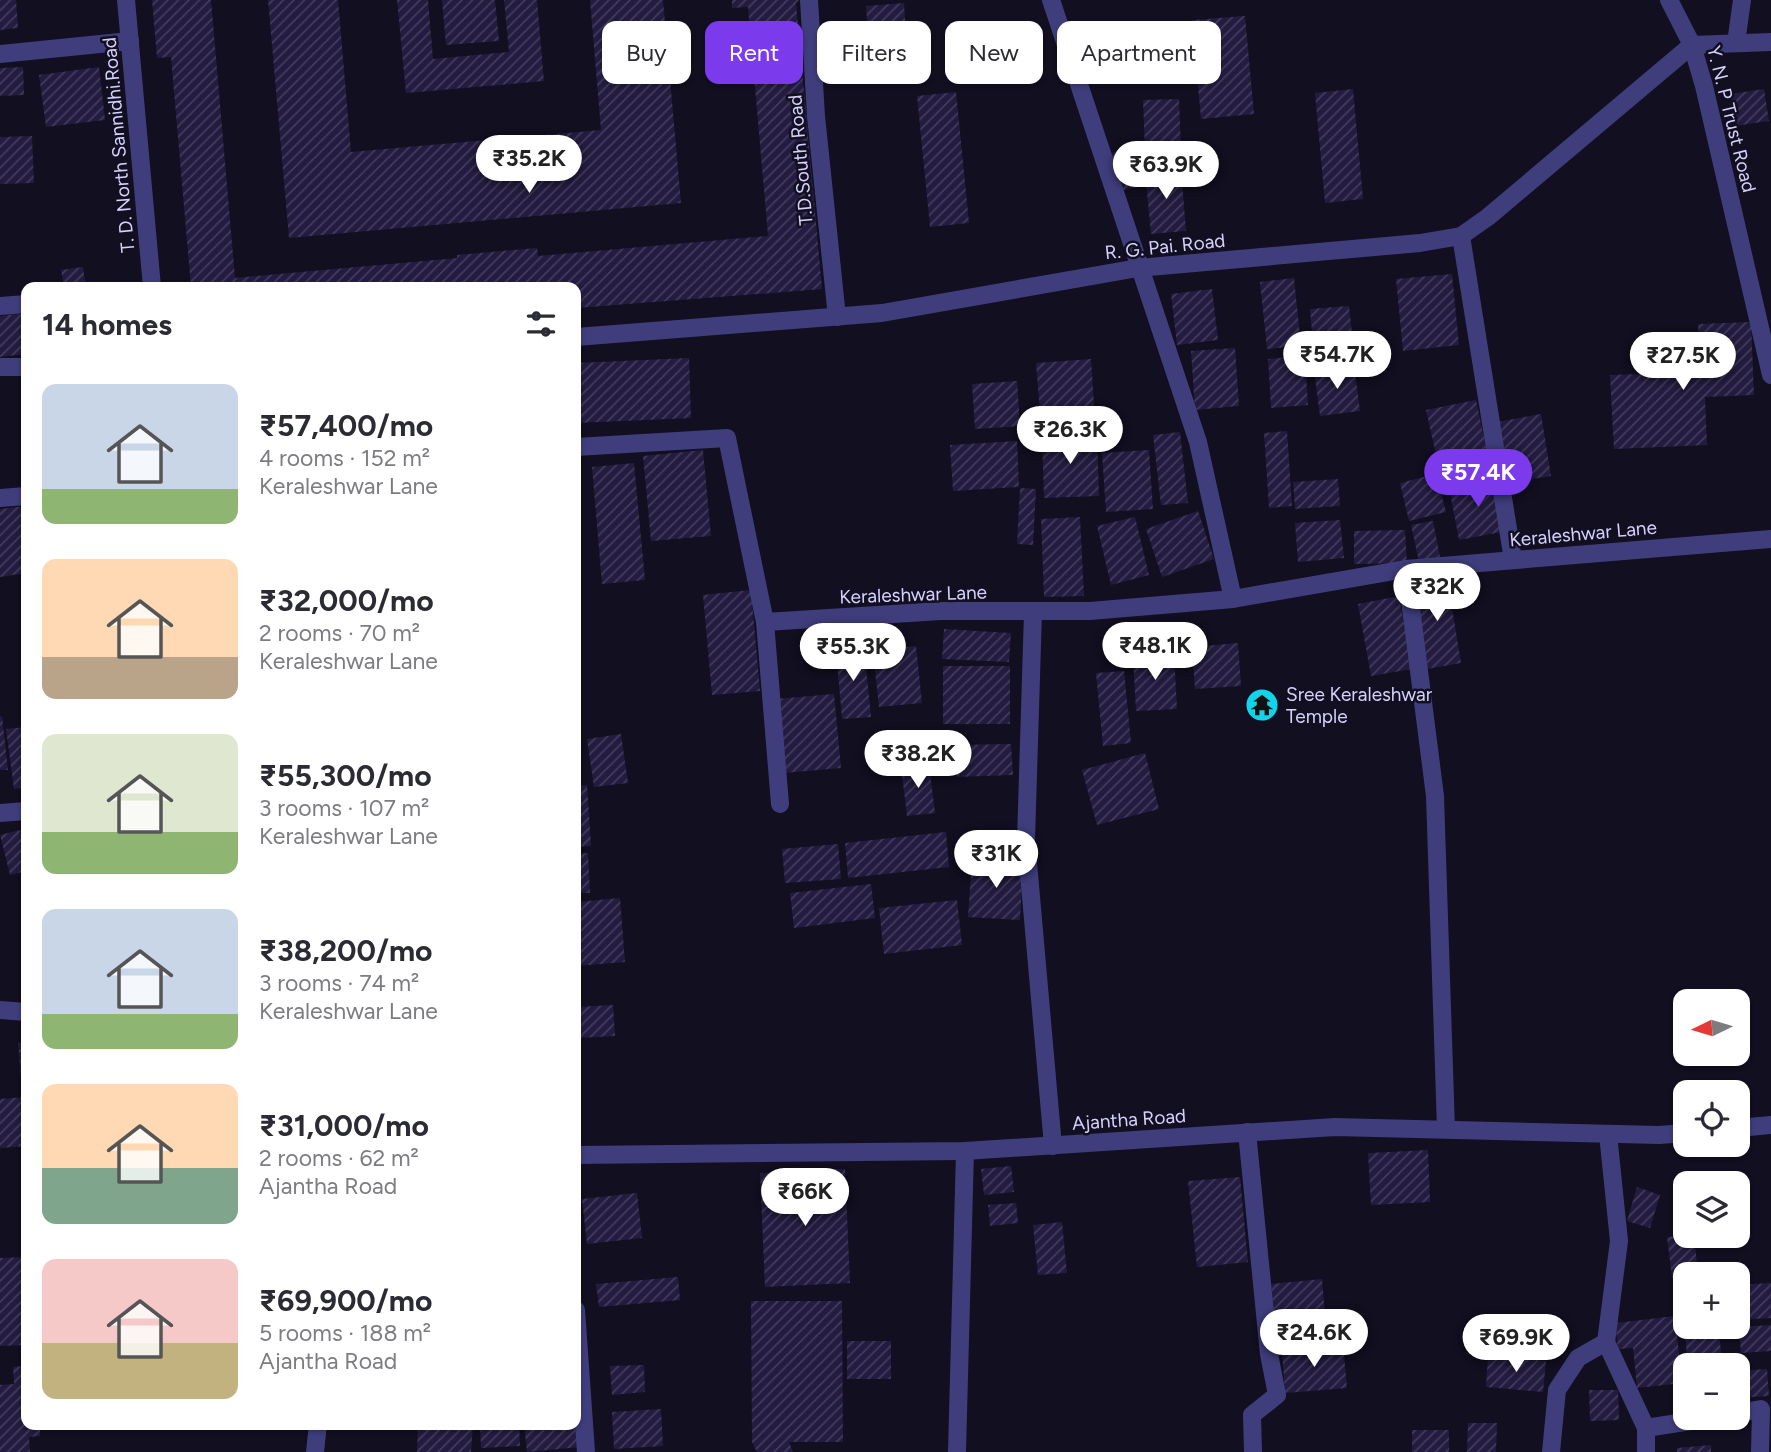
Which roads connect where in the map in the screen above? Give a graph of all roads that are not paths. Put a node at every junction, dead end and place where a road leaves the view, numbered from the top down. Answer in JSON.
{"nodes":[{"id":1,"x":126,"y":0,"type":"edge"},
{"id":2,"x":809,"y":0,"type":"edge"},
{"id":3,"x":1051,"y":0,"type":"edge"},
{"id":4,"x":1669,"y":0,"type":"edge"},
{"id":5,"x":1742,"y":0,"type":"edge"},
{"id":6,"x":130,"y":41,"type":"junction"},
{"id":7,"x":1736,"y":43,"type":"junction"},
{"id":8,"x":1771,"y":43,"type":"edge"},
{"id":9,"x":1692,"y":44,"type":"junction"},
{"id":10,"x":0,"y":54,"type":"edge"},
{"id":11,"x":1461,"y":236,"type":"junction"},
{"id":12,"x":1138,"y":268,"type":"junction"},
{"id":13,"x":152,"y":282,"type":"edge"},
{"id":14,"x":21,"y":304,"type":"edge"},
{"id":15,"x":0,"y":306,"type":"edge"},
{"id":16,"x":837,"y":317,"type":"junction"},
{"id":17,"x":581,"y":337,"type":"edge"},
{"id":18,"x":0,"y":367,"type":"edge"},
{"id":19,"x":21,"y":367,"type":"edge"},
{"id":20,"x":1771,"y":375,"type":"edge"},
{"id":21,"x":581,"y":447,"type":"edge"},
{"id":22,"x":21,"y":496,"type":"edge"},
{"id":23,"x":0,"y":498,"type":"edge"},
{"id":24,"x":1771,"y":539,"type":"edge"},
{"id":25,"x":1513,"y":560,"type":"junction"},
{"id":26,"x":1406,"y":569,"type":"junction"},
{"id":27,"x":1233,"y":598,"type":"junction"},
{"id":28,"x":1033,"y":612,"type":"junction"},
{"id":29,"x":765,"y":622,"type":"junction"},
{"id":30,"x":780,"y":804,"type":"dead end"},
{"id":31,"x":21,"y":811,"type":"edge"},
{"id":32,"x":0,"y":813,"type":"edge"},
{"id":33,"x":0,"y":1010,"type":"edge"},
{"id":34,"x":21,"y":1012,"type":"edge"},
{"id":35,"x":1771,"y":1125,"type":"edge"},
{"id":36,"x":1750,"y":1127,"type":"edge"},
{"id":37,"x":1446,"y":1129,"type":"junction"},
{"id":38,"x":1247,"y":1132,"type":"junction"},
{"id":39,"x":1673,"y":1133,"type":"edge"},
{"id":40,"x":1608,"y":1134,"type":"junction"},
{"id":41,"x":1053,"y":1146,"type":"junction"},
{"id":42,"x":965,"y":1151,"type":"junction"},
{"id":43,"x":581,"y":1155,"type":"edge"},
{"id":44,"x":1606,"y":1342,"type":"junction"},
{"id":45,"x":581,"y":1381,"type":"edge"},
{"id":46,"x":1750,"y":1411,"type":"edge"},
{"id":47,"x":1673,"y":1424,"type":"edge"},
{"id":48,"x":1646,"y":1428,"type":"junction"},
{"id":49,"x":317,"y":1430,"type":"edge"},
{"id":50,"x":315,"y":1452,"type":"edge"},
{"id":51,"x":586,"y":1452,"type":"edge"},
{"id":52,"x":957,"y":1452,"type":"edge"},
{"id":53,"x":1253,"y":1452,"type":"edge"},
{"id":54,"x":1551,"y":1452,"type":"edge"},
{"id":55,"x":1646,"y":1452,"type":"edge"},
{"id":56,"x":1760,"y":1452,"type":"edge"}],
"edges":[{"from":1,"to":6,"type":"street","name":"T. D. North Sannidhi.Road"},
{"from":2,"to":16,"type":"street","name":"T.D.South Road"},
{"from":3,"to":12,"type":"street"},
{"from":4,"to":9,"type":"street","name":"Y. N. P Trust Road"},
{"from":5,"to":7,"type":"street"},
{"from":6,"to":10,"type":"street"},
{"from":6,"to":13,"type":"street","name":"T. D. North Sannidhi.Road"},
{"from":7,"to":8,"type":"street"},
{"from":7,"to":9,"type":"street"},
{"from":9,"to":11,"type":"street","name":"R. G. Pai. Road"},
{"from":9,"to":20,"type":"street","name":"Y. N. P Trust Road"},
{"from":11,"to":12,"type":"street","name":"R. G. Pai. Road"},
{"from":11,"to":25,"type":"street"},
{"from":12,"to":16,"type":"street","name":"R. G. Pai. Road"},
{"from":12,"to":27,"type":"street"},
{"from":14,"to":15,"type":"street"},
{"from":16,"to":17,"type":"street","name":"R. G. Pai. Road"},
{"from":18,"to":19,"type":"street"},
{"from":21,"to":29,"type":"street"},
{"from":22,"to":23,"type":"street"},
{"from":24,"to":25,"type":"street","name":"Keraleshwar Lane"},
{"from":25,"to":26,"type":"street","name":"Keraleshwar Lane"},
{"from":26,"to":27,"type":"street","name":"Keraleshwar Lane"},
{"from":26,"to":37,"type":"street"},
{"from":27,"to":28,"type":"street","name":"Keraleshwar Lane"},
{"from":28,"to":29,"type":"street","name":"Keraleshwar Lane"},
{"from":28,"to":41,"type":"street"},
{"from":29,"to":30,"type":"street"},
{"from":31,"to":32,"type":"street"},
{"from":33,"to":34,"type":"street"},
{"from":35,"to":36,"type":"street"},
{"from":37,"to":38,"type":"street","name":"Ajantha Road"},
{"from":37,"to":40,"type":"street","name":"Ajantha Road"},
{"from":38,"to":41,"type":"street","name":"Ajantha Road"},
{"from":38,"to":53,"type":"street"},
{"from":39,"to":40,"type":"street","name":"Ajantha Road"},
{"from":40,"to":44,"type":"street"},
{"from":41,"to":42,"type":"street","name":"Ajantha Road"},
{"from":42,"to":43,"type":"street","name":"Ajantha Road"},
{"from":42,"to":52,"type":"street"},
{"from":44,"to":48,"type":"street"},
{"from":44,"to":54,"type":"street"},
{"from":45,"to":51,"type":"street"},
{"from":46,"to":56,"type":"street"},
{"from":47,"to":48,"type":"street"},
{"from":48,"to":55,"type":"street"},
{"from":49,"to":50,"type":"street"}]}
